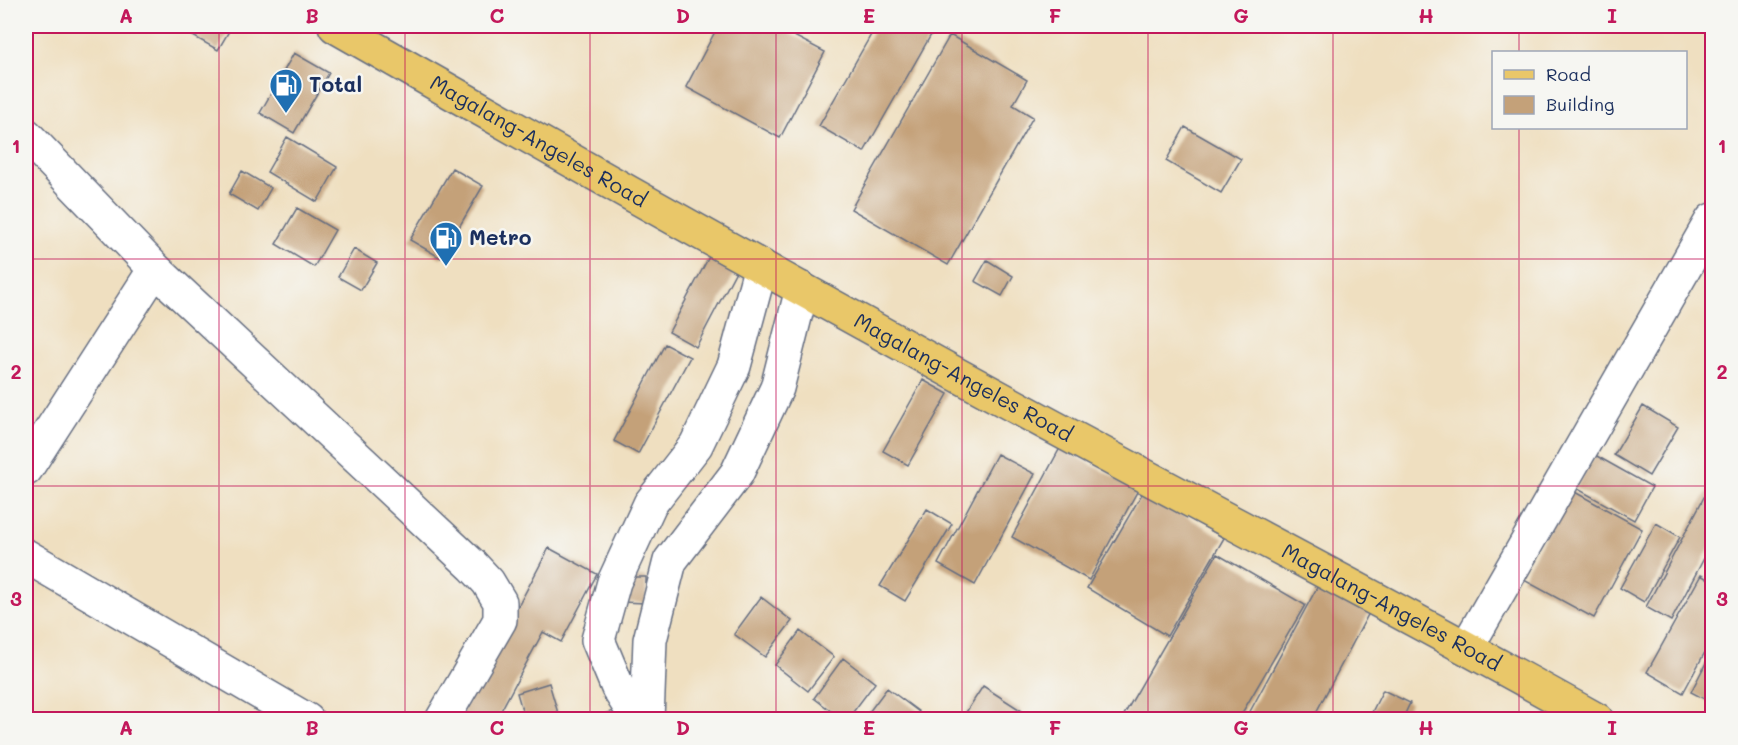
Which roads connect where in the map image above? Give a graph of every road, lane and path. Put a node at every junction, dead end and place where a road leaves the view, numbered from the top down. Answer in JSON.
{"nodes":[{"id":1,"x":336,"y":26,"type":"edge"},
{"id":2,"x":26,"y":135,"type":"edge"},
{"id":3,"x":1713,"y":220,"type":"edge"},
{"id":4,"x":761,"y":266,"type":"junction"},
{"id":5,"x":155,"y":269,"type":"junction"},
{"id":6,"x":802,"y":289,"type":"junction"},
{"id":7,"x":26,"y":469,"type":"edge"},
{"id":8,"x":630,"y":546,"type":"junction"},
{"id":9,"x":26,"y":556,"type":"edge"},
{"id":10,"x":670,"y":561,"type":"junction"},
{"id":11,"x":1467,"y":647,"type":"junction"},
{"id":12,"x":307,"y":720,"type":"edge"},
{"id":13,"x":442,"y":720,"type":"edge"},
{"id":14,"x":638,"y":720,"type":"edge"},
{"id":15,"x":647,"y":720,"type":"edge"},
{"id":16,"x":1597,"y":720,"type":"edge"}],
"edges":[{"from":1,"to":4,"type":"main road","name":"Magalang-Angeles Road"},
{"from":2,"to":5,"type":"street"},
{"from":3,"to":11,"type":"street"},
{"from":4,"to":6,"type":"main road","name":"Magalang-Angeles Road"},
{"from":4,"to":8,"type":"street"},
{"from":5,"to":7,"type":"street"},
{"from":5,"to":13,"type":"street"},
{"from":6,"to":10,"type":"street"},
{"from":6,"to":11,"type":"main road","name":"Magalang-Angeles Road"},
{"from":8,"to":10,"type":"street"},
{"from":8,"to":14,"type":"street"},
{"from":9,"to":12,"type":"street"},
{"from":10,"to":15,"type":"street"},
{"from":11,"to":16,"type":"main road","name":"Magalang-Angeles Road"}]}
